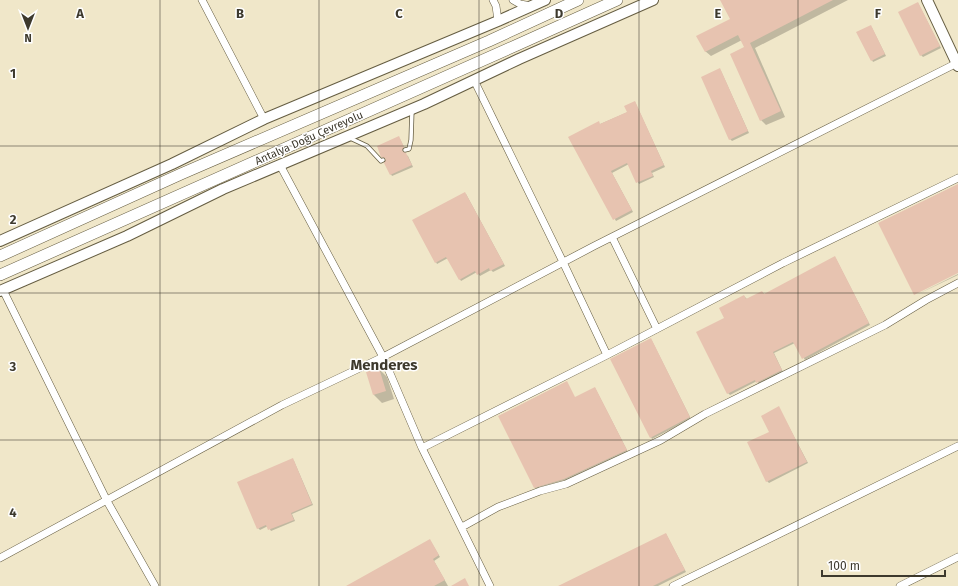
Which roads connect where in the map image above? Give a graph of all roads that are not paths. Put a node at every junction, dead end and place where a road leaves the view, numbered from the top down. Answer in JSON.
{"nodes":[{"id":1,"x":202,"y":0,"type":"edge"},
{"id":2,"x":493,"y":0,"type":"edge"},
{"id":3,"x":513,"y":0,"type":"edge"},
{"id":4,"x":544,"y":0,"type":"edge"},
{"id":5,"x":578,"y":0,"type":"edge"},
{"id":6,"x":617,"y":0,"type":"edge"},
{"id":7,"x":653,"y":0,"type":"edge"},
{"id":8,"x":927,"y":0,"type":"edge"},
{"id":9,"x":532,"y":6,"type":"junction"},
{"id":10,"x":498,"y":22,"type":"junction"},
{"id":11,"x":957,"y":65,"type":"edge"},
{"id":12,"x":474,"y":80,"type":"junction"},
{"id":13,"x":412,"y":109,"type":"junction"},
{"id":14,"x":264,"y":119,"type":"junction"},
{"id":15,"x":347,"y":136,"type":"junction"},
{"id":16,"x":405,"y":150,"type":"dead end"},
{"id":17,"x":383,"y":160,"type":"dead end"},
{"id":18,"x":280,"y":165,"type":"junction"},
{"id":19,"x":958,"y":178,"type":"edge"},
{"id":20,"x":612,"y":237,"type":"junction"},
{"id":21,"x":0,"y":241,"type":"edge"},
{"id":22,"x":0,"y":256,"type":"edge"},
{"id":23,"x":564,"y":262,"type":"junction"},
{"id":24,"x":0,"y":275,"type":"edge"},
{"id":25,"x":958,"y":283,"type":"edge"},
{"id":26,"x":1,"y":291,"type":"edge"},
{"id":27,"x":657,"y":329,"type":"junction"},
{"id":28,"x":607,"y":355,"type":"junction"},
{"id":29,"x":383,"y":358,"type":"junction"},
{"id":30,"x":958,"y":446,"type":"edge"},
{"id":31,"x":422,"y":448,"type":"junction"},
{"id":32,"x":107,"y":501,"type":"junction"},
{"id":33,"x":462,"y":527,"type":"junction"},
{"id":34,"x":958,"y":557,"type":"edge"},
{"id":35,"x":0,"y":558,"type":"edge"},
{"id":36,"x":155,"y":586,"type":"edge"},
{"id":37,"x":490,"y":586,"type":"edge"},
{"id":38,"x":673,"y":586,"type":"edge"},
{"id":39,"x":900,"y":586,"type":"edge"}],
"edges":[{"from":1,"to":14,"type":"street"},
{"from":2,"to":10,"type":"street"},
{"from":3,"to":9,"type":"street"},
{"from":4,"to":9,"type":"street"},
{"from":5,"to":22,"type":"main road","name":"Antalya Doğu Çevreyolu"},
{"from":6,"to":24,"type":"main road","name":"Antalya Doğu Çevreyolu"},
{"from":7,"to":12,"type":"street"},
{"from":8,"to":11,"type":"street"},
{"from":9,"to":10,"type":"street"},
{"from":10,"to":14,"type":"street"},
{"from":11,"to":20,"type":"street"},
{"from":12,"to":13,"type":"street"},
{"from":12,"to":23,"type":"street"},
{"from":13,"to":15,"type":"street"},
{"from":13,"to":16,"type":"lane"},
{"from":14,"to":21,"type":"street"},
{"from":15,"to":17,"type":"lane"},
{"from":15,"to":18,"type":"street"},
{"from":18,"to":26,"type":"street"},
{"from":18,"to":29,"type":"street"},
{"from":19,"to":27,"type":"street"},
{"from":20,"to":23,"type":"street"},
{"from":20,"to":27,"type":"street"},
{"from":23,"to":28,"type":"street"},
{"from":23,"to":29,"type":"street"},
{"from":25,"to":33,"type":"street"},
{"from":26,"to":32,"type":"street"},
{"from":27,"to":28,"type":"street"},
{"from":28,"to":31,"type":"street"},
{"from":29,"to":31,"type":"street"},
{"from":29,"to":32,"type":"street"},
{"from":30,"to":38,"type":"street"},
{"from":31,"to":33,"type":"street"},
{"from":32,"to":35,"type":"street"},
{"from":32,"to":36,"type":"street"},
{"from":33,"to":37,"type":"street"},
{"from":34,"to":39,"type":"street"}]}
